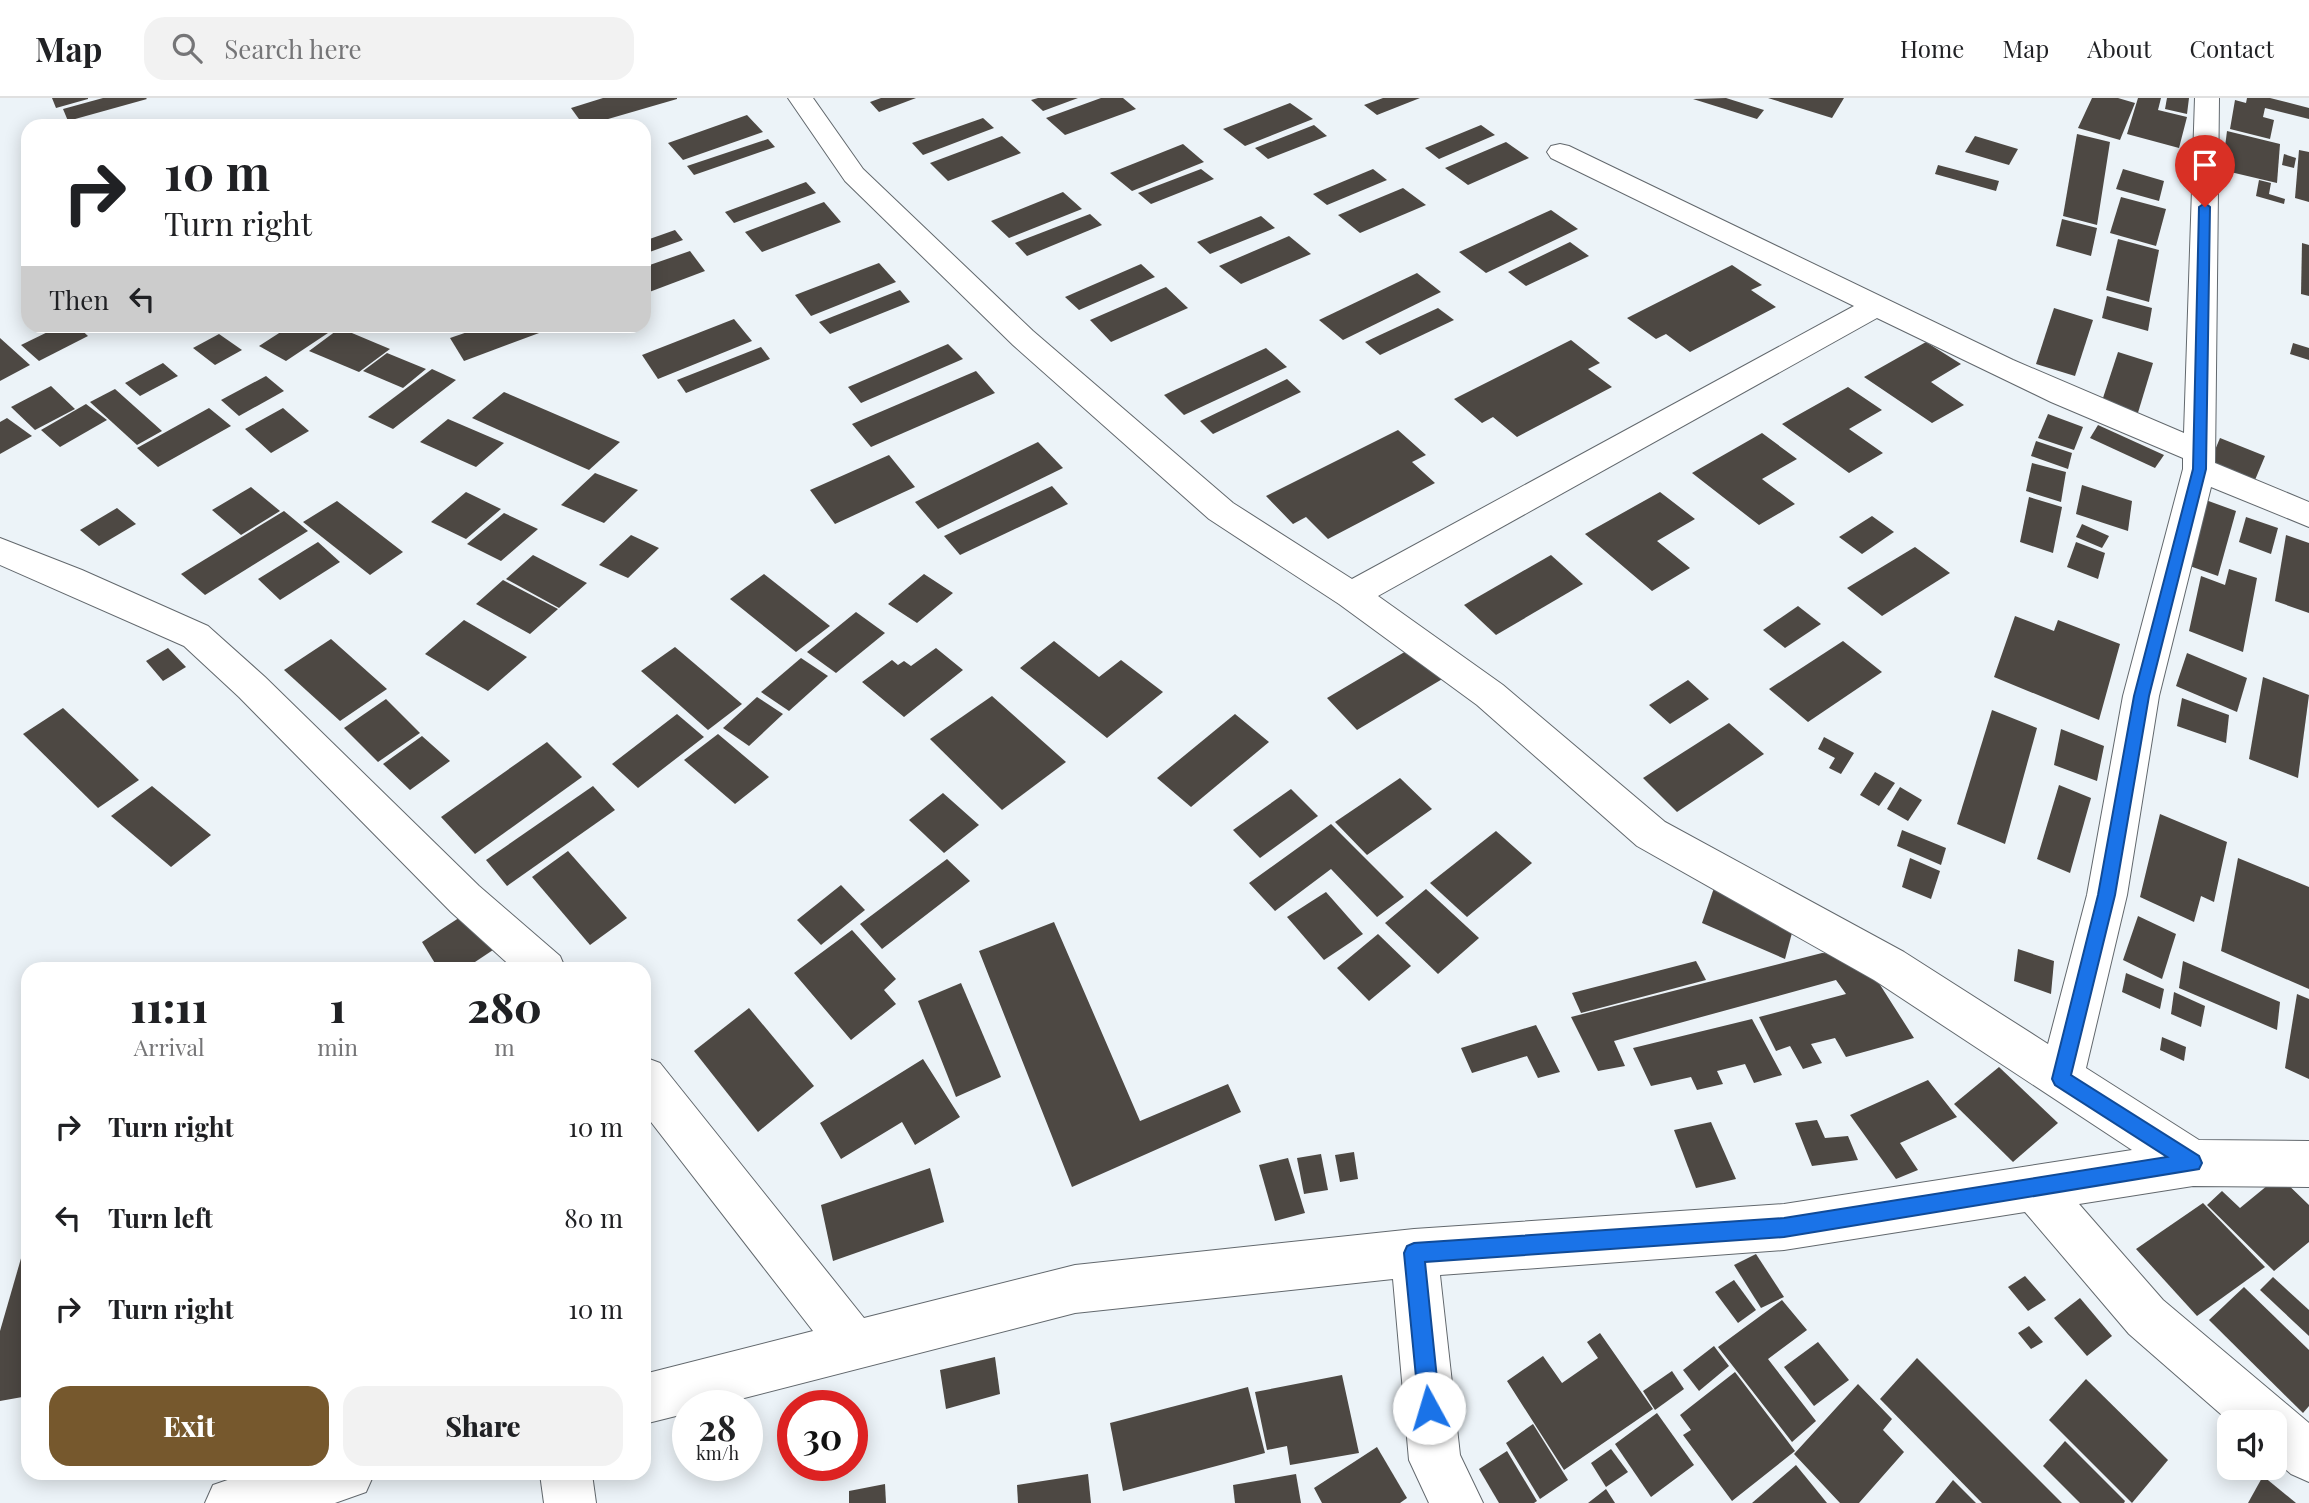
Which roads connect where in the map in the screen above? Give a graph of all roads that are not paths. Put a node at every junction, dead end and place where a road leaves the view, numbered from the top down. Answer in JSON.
{"nodes":[{"id":1,"x":800,"y":98,"type":"edge"},
{"id":2,"x":2207,"y":98,"type":"edge"},
{"id":3,"x":1560,"y":152,"type":"dead end"},
{"id":4,"x":1877,"y":306,"type":"junction"},
{"id":5,"x":2200,"y":460,"type":"junction"},
{"id":6,"x":2309,"y":515,"type":"edge"},
{"id":7,"x":0,"y":551,"type":"edge"},
{"id":8,"x":1351,"y":595,"type":"junction"},
{"id":9,"x":536,"y":962,"type":"edge"},
{"id":10,"x":2061,"y":1079,"type":"junction"},
{"id":11,"x":651,"y":1087,"type":"edge"},
{"id":12,"x":2193,"y":1163,"type":"junction"},
{"id":13,"x":2309,"y":1164,"type":"edge"},
{"id":14,"x":2035,"y":1188,"type":"junction"},
{"id":15,"x":1414,"y":1253,"type":"junction"},
{"id":16,"x":855,"y":1346,"type":"junction"},
{"id":17,"x":651,"y":1397,"type":"edge"},
{"id":18,"x":2255,"y":1410,"type":"edge"},
{"id":19,"x":2287,"y":1437,"type":"edge"},
{"id":20,"x":2309,"y":1456,"type":"edge"},
{"id":21,"x":324,"y":1480,"type":"edge"},
{"id":22,"x":567,"y":1480,"type":"edge"},
{"id":23,"x":231,"y":1503,"type":"edge"},
{"id":24,"x":570,"y":1503,"type":"edge"},
{"id":25,"x":1457,"y":1503,"type":"edge"}],
"edges":[{"from":1,"to":8,"type":"street"},
{"from":2,"to":5,"type":"street"},
{"from":3,"to":4,"type":"street"},
{"from":4,"to":5,"type":"street"},
{"from":4,"to":8,"type":"street"},
{"from":5,"to":6,"type":"street"},
{"from":5,"to":10,"type":"street"},
{"from":7,"to":9,"type":"street"},
{"from":8,"to":10,"type":"street"},
{"from":10,"to":12,"type":"street"},
{"from":11,"to":16,"type":"street"},
{"from":12,"to":13,"type":"street"},
{"from":12,"to":14,"type":"street"},
{"from":14,"to":15,"type":"street"},
{"from":14,"to":18,"type":"street"},
{"from":15,"to":16,"type":"street"},
{"from":15,"to":25,"type":"street"},
{"from":16,"to":17,"type":"street"},
{"from":19,"to":20,"type":"street"},
{"from":21,"to":23,"type":"street"},
{"from":22,"to":24,"type":"street"}]}
